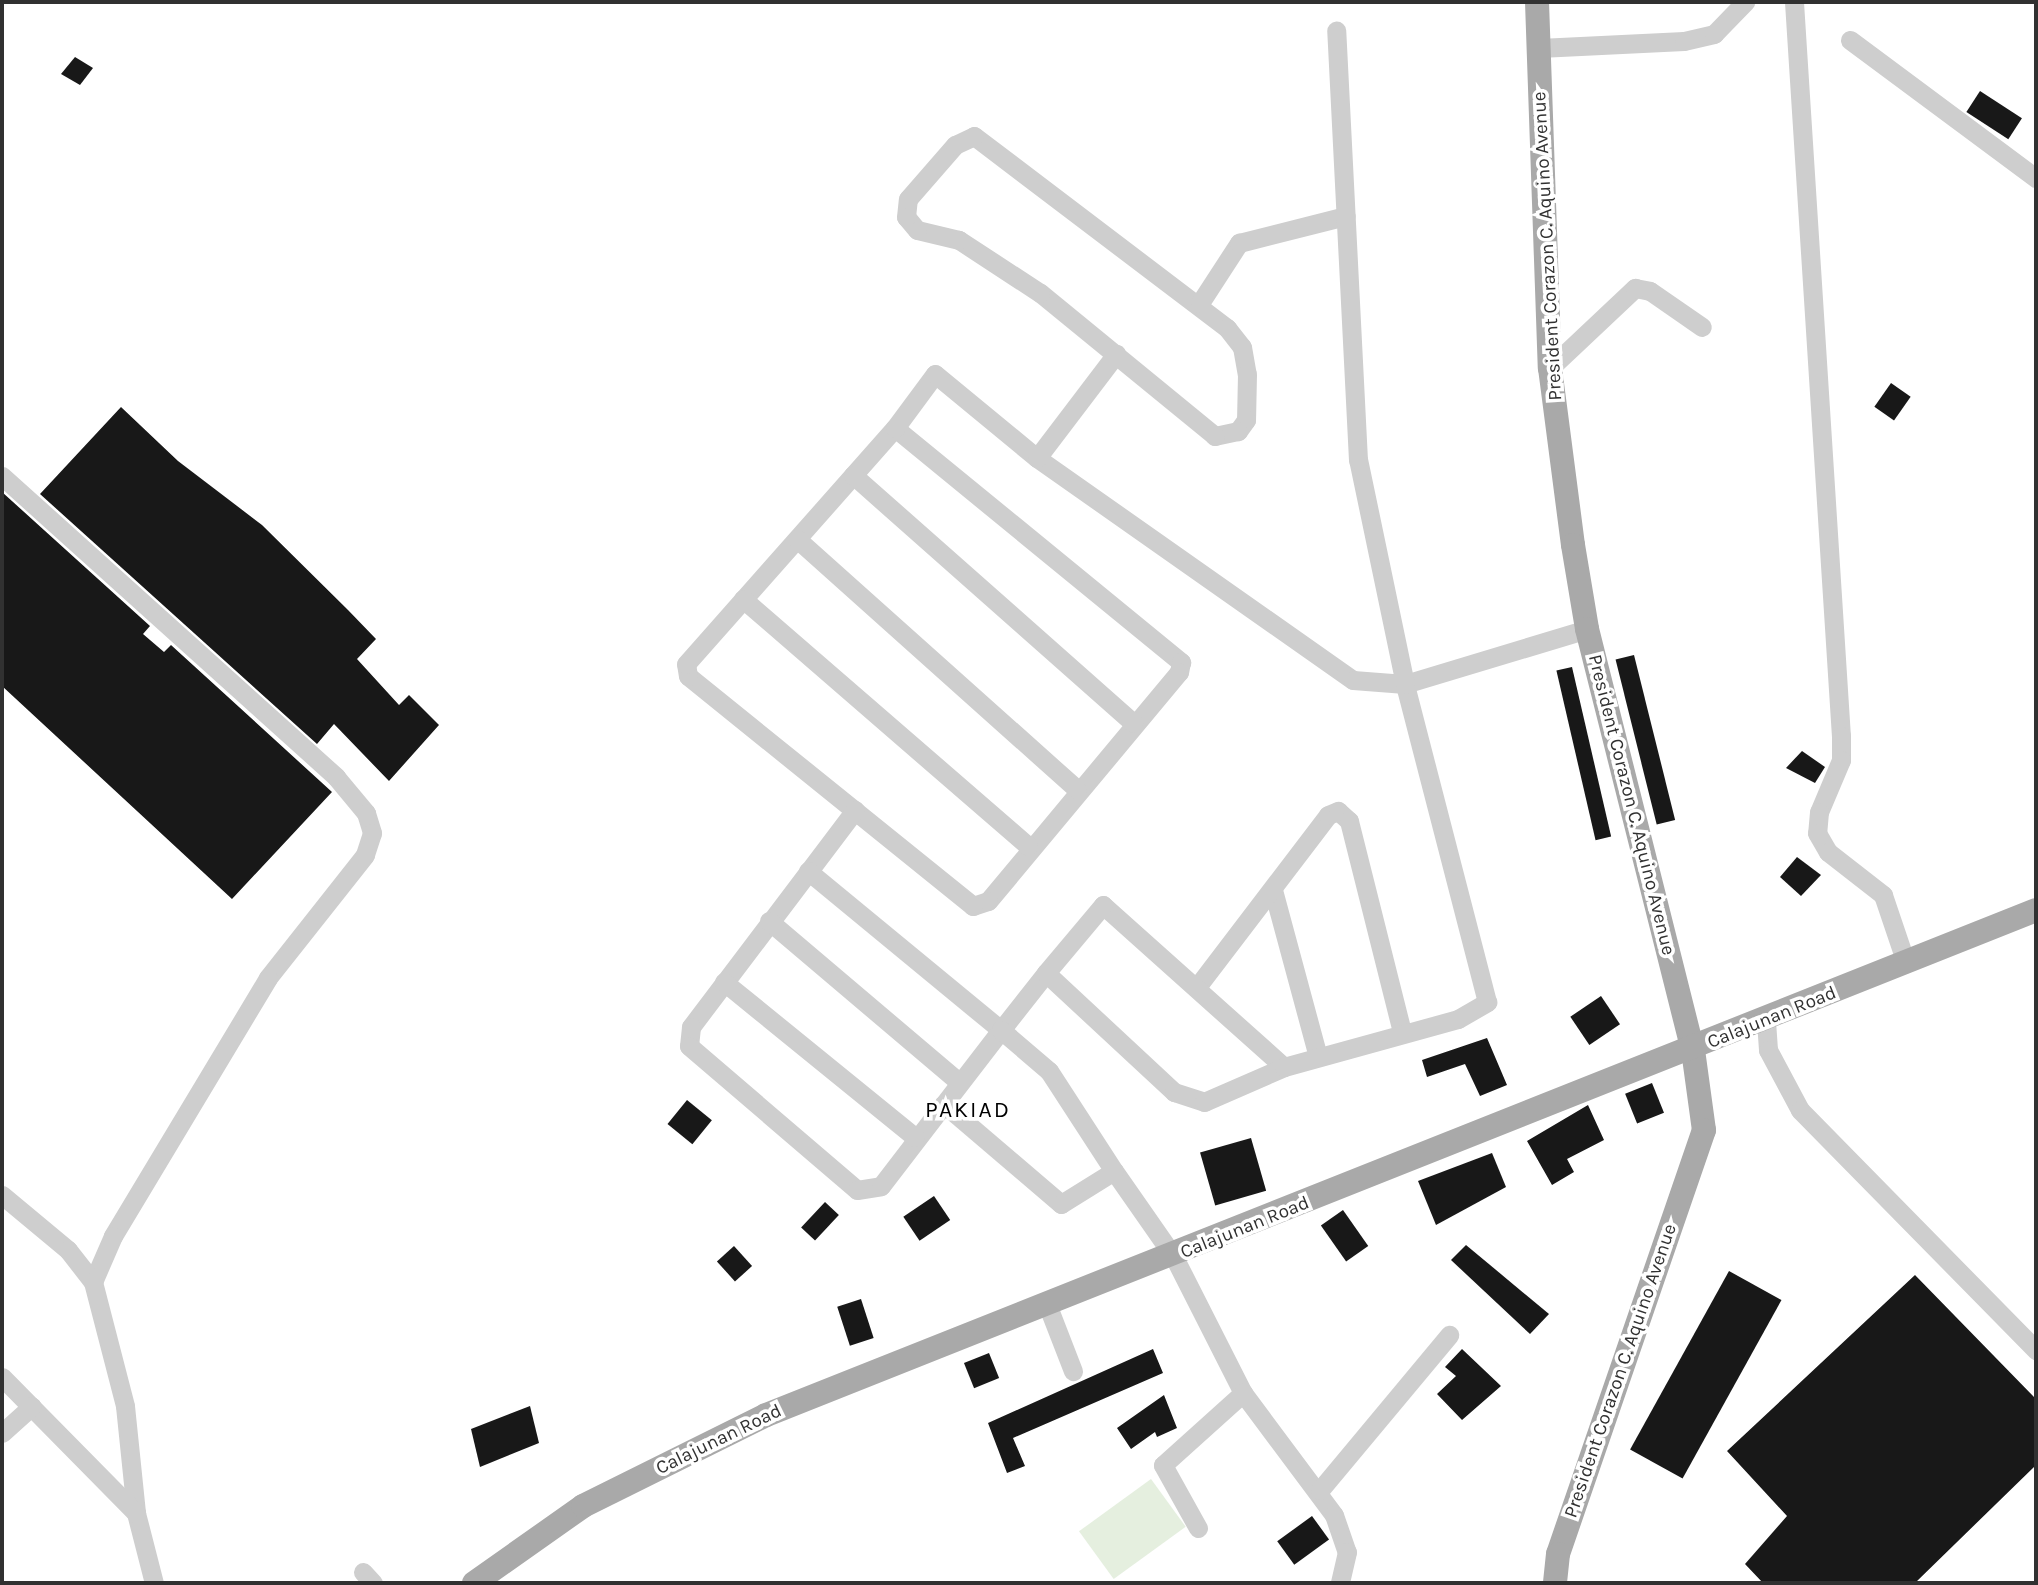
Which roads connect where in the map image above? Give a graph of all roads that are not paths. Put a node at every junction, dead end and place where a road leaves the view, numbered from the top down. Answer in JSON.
{"nodes":[{"id":1,"x":1537,"y":2,"type":"edge"},
{"id":2,"x":1745,"y":2,"type":"edge"},
{"id":3,"x":1794,"y":2,"type":"edge"},
{"id":4,"x":1336,"y":31,"type":"dead end"},
{"id":5,"x":1850,"y":40,"type":"dead end"},
{"id":6,"x":1539,"y":48,"type":"junction"},
{"id":7,"x":2036,"y":178,"type":"edge"},
{"id":8,"x":1346,"y":216,"type":"junction"},
{"id":9,"x":1200,"y":303,"type":"junction"},
{"id":10,"x":1702,"y":327,"type":"dead end"},
{"id":11,"x":1115,"y":354,"type":"junction"},
{"id":12,"x":1550,"y":368,"type":"junction"},
{"id":13,"x":895,"y":428,"type":"junction"},
{"id":14,"x":1037,"y":458,"type":"junction"},
{"id":15,"x":853,"y":475,"type":"junction"},
{"id":16,"x":2,"y":476,"type":"edge"},
{"id":17,"x":797,"y":539,"type":"junction"},
{"id":18,"x":743,"y":599,"type":"junction"},
{"id":19,"x":1587,"y":629,"type":"junction"},
{"id":20,"x":1405,"y":684,"type":"junction"},
{"id":21,"x":1133,"y":723,"type":"junction"},
{"id":22,"x":1077,"y":789,"type":"junction"},
{"id":23,"x":855,"y":810,"type":"junction"},
{"id":24,"x":1028,"y":846,"type":"junction"},
{"id":25,"x":808,"y":870,"type":"junction"},
{"id":26,"x":1273,"y":890,"type":"junction"},
{"id":27,"x":2036,"y":910,"type":"edge"},
{"id":28,"x":769,"y":921,"type":"junction"},
{"id":29,"x":1906,"y":963,"type":"junction"},
{"id":30,"x":1046,"y":973,"type":"junction"},
{"id":31,"x":724,"y":982,"type":"junction"},
{"id":32,"x":1197,"y":987,"type":"junction"},
{"id":33,"x":1766,"y":1021,"type":"junction"},
{"id":34,"x":1001,"y":1030,"type":"junction"},
{"id":35,"x":1402,"y":1032,"type":"junction"},
{"id":36,"x":1693,"y":1050,"type":"junction"},
{"id":37,"x":1318,"y":1058,"type":"junction"},
{"id":38,"x":1283,"y":1067,"type":"junction"},
{"id":39,"x":959,"y":1082,"type":"junction"},
{"id":40,"x":944,"y":1104,"type":"junction"},
{"id":41,"x":915,"y":1137,"type":"junction"},
{"id":42,"x":1114,"y":1171,"type":"junction"},
{"id":43,"x":2,"y":1195,"type":"edge"},
{"id":44,"x":1174,"y":1258,"type":"junction"},
{"id":45,"x":93,"y":1282,"type":"junction"},
{"id":46,"x":1047,"y":1304,"type":"junction"},
{"id":47,"x":1449,"y":1335,"type":"dead end"},
{"id":48,"x":2036,"y":1350,"type":"edge"},
{"id":49,"x":1073,"y":1371,"type":"dead end"},
{"id":50,"x":2,"y":1377,"type":"edge"},
{"id":51,"x":1243,"y":1393,"type":"junction"},
{"id":52,"x":32,"y":1406,"type":"junction"},
{"id":53,"x":2,"y":1433,"type":"edge"},
{"id":54,"x":1320,"y":1490,"type":"junction"},
{"id":55,"x":136,"y":1513,"type":"junction"},
{"id":56,"x":1198,"y":1528,"type":"dead end"},
{"id":57,"x":154,"y":1583,"type":"edge"},
{"id":58,"x":474,"y":1583,"type":"edge"},
{"id":59,"x":1340,"y":1583,"type":"edge"},
{"id":60,"x":1555,"y":1583,"type":"edge"}],
"edges":[{"from":1,"to":6,"type":"main road","name":"President Corazon C. Aquino Avenue"},
{"from":2,"to":6,"type":"street"},
{"from":3,"to":29,"type":"street"},
{"from":4,"to":8,"type":"street"},
{"from":5,"to":7,"type":"street"},
{"from":6,"to":12,"type":"main road","name":"President Corazon C. Aquino Avenue"},
{"from":8,"to":9,"type":"street"},
{"from":8,"to":20,"type":"street"},
{"from":9,"to":11,"type":"street"},
{"from":9,"to":11,"type":"street"},
{"from":10,"to":12,"type":"street"},
{"from":11,"to":14,"type":"street"},
{"from":12,"to":19,"type":"main road","name":"President Corazon C. Aquino Avenue"},
{"from":13,"to":14,"type":"street"},
{"from":13,"to":15,"type":"street"},
{"from":13,"to":21,"type":"street"},
{"from":14,"to":20,"type":"street"},
{"from":15,"to":17,"type":"street"},
{"from":15,"to":21,"type":"street"},
{"from":16,"to":45,"type":"street"},
{"from":17,"to":18,"type":"street"},
{"from":17,"to":22,"type":"street"},
{"from":18,"to":23,"type":"street"},
{"from":18,"to":24,"type":"street"},
{"from":19,"to":20,"type":"street"},
{"from":19,"to":36,"type":"main road","name":"President Corazon C. Aquino Avenue"},
{"from":20,"to":35,"type":"street"},
{"from":21,"to":22,"type":"street"},
{"from":22,"to":24,"type":"street"},
{"from":23,"to":24,"type":"street"},
{"from":23,"to":25,"type":"street"},
{"from":25,"to":28,"type":"street"},
{"from":25,"to":34,"type":"street"},
{"from":26,"to":32,"type":"street"},
{"from":26,"to":35,"type":"street"},
{"from":26,"to":37,"type":"street"},
{"from":27,"to":29,"type":"main road","name":"Calajunan Road"},
{"from":28,"to":31,"type":"street"},
{"from":28,"to":39,"type":"street"},
{"from":29,"to":33,"type":"main road","name":"Calajunan Road"},
{"from":30,"to":32,"type":"street"},
{"from":30,"to":34,"type":"street"},
{"from":30,"to":38,"type":"street"},
{"from":31,"to":41,"type":"street"},
{"from":31,"to":41,"type":"street"},
{"from":32,"to":38,"type":"street"},
{"from":33,"to":36,"type":"main road","name":"Calajunan Road"},
{"from":33,"to":48,"type":"street"},
{"from":34,"to":39,"type":"street"},
{"from":34,"to":42,"type":"street"},
{"from":35,"to":37,"type":"street"},
{"from":36,"to":44,"type":"main road","name":"Calajunan Road"},
{"from":36,"to":60,"type":"main road","name":"President Corazon C. Aquino Avenue"},
{"from":37,"to":38,"type":"street"},
{"from":39,"to":40,"type":"street"},
{"from":40,"to":41,"type":"street"},
{"from":40,"to":42,"type":"street"},
{"from":42,"to":44,"type":"street"},
{"from":43,"to":45,"type":"street"},
{"from":44,"to":46,"type":"main road","name":"Calajunan Road"},
{"from":44,"to":51,"type":"street"},
{"from":45,"to":55,"type":"street"},
{"from":46,"to":49,"type":"street"},
{"from":46,"to":58,"type":"main road","name":"Calajunan Road"},
{"from":47,"to":54,"type":"street"},
{"from":50,"to":52,"type":"street"},
{"from":51,"to":54,"type":"street"},
{"from":51,"to":56,"type":"street"},
{"from":52,"to":53,"type":"street"},
{"from":52,"to":55,"type":"street"},
{"from":54,"to":59,"type":"street"},
{"from":55,"to":57,"type":"street"}]}
